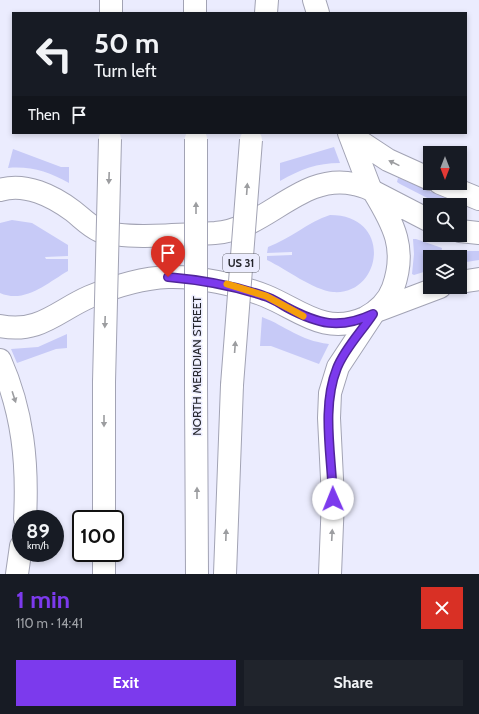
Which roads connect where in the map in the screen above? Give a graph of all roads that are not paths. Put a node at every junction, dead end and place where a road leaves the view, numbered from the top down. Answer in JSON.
{"nodes":[{"id":1,"x":111,"y":0,"type":"edge"},
{"id":2,"x":195,"y":0,"type":"edge"},
{"id":3,"x":267,"y":0,"type":"edge"},
{"id":4,"x":314,"y":0,"type":"edge"},
{"id":5,"x":111,"y":12,"type":"edge"},
{"id":6,"x":195,"y":12,"type":"edge"},
{"id":7,"x":266,"y":12,"type":"edge"},
{"id":8,"x":318,"y":12,"type":"edge"},
{"id":9,"x":349,"y":134,"type":"edge"},
{"id":10,"x":110,"y":136,"type":"edge"},
{"id":11,"x":196,"y":136,"type":"edge"},
{"id":12,"x":251,"y":136,"type":"edge"},
{"id":13,"x":423,"y":176,"type":"edge"},
{"id":14,"x":0,"y":190,"type":"edge"},
{"id":15,"x":372,"y":190,"type":"junction"},
{"id":16,"x":458,"y":190,"type":"edge"},
{"id":17,"x":479,"y":198,"type":"edge"},
{"id":18,"x":423,"y":217,"type":"edge"},
{"id":19,"x":467,"y":232,"type":"edge"},
{"id":20,"x":479,"y":233,"type":"edge"},
{"id":21,"x":479,"y":279,"type":"edge"},
{"id":22,"x":467,"y":281,"type":"edge"},
{"id":23,"x":423,"y":294,"type":"edge"},
{"id":24,"x":376,"y":312,"type":"junction"},
{"id":25,"x":0,"y":326,"type":"edge"},
{"id":26,"x":0,"y":360,"type":"edge"},
{"id":27,"x":25,"y":510,"type":"edge"},
{"id":28,"x":104,"y":510,"type":"edge"},
{"id":29,"x":19,"y":562,"type":"edge"},
{"id":30,"x":104,"y":562,"type":"edge"},
{"id":31,"x":17,"y":574,"type":"edge"},
{"id":32,"x":104,"y":574,"type":"edge"},
{"id":33,"x":197,"y":574,"type":"edge"},
{"id":34,"x":225,"y":574,"type":"edge"},
{"id":35,"x":330,"y":574,"type":"edge"}],
"edges":[{"from":1,"to":5,"type":"main road"},
{"from":2,"to":6,"type":"main road"},
{"from":3,"to":7,"type":"main road"},
{"from":4,"to":8,"type":"main road"},
{"from":13,"to":9,"type":"main road","one_way":true},
{"from":9,"to":15,"type":"main road"},
{"from":10,"to":28,"type":"main road","one_way":true,"bridge":true},
{"from":33,"to":11,"type":"main road","name":"NORTH MERIDIAN STREET","one_way":true,"bridge":true},
{"from":34,"to":12,"type":"main road","number":"US 31","one_way":true,"bridge":true},
{"from":14,"to":15,"type":"main road"},
{"from":15,"to":18,"type":"main road"},
{"from":15,"to":24,"type":"main road"},
{"from":16,"to":17,"type":"main road"},
{"from":19,"to":20,"type":"main road"},
{"from":21,"to":22,"type":"main road"},
{"from":23,"to":24,"type":"main road"},
{"from":24,"to":25,"type":"main road"},
{"from":35,"to":24,"type":"main road","one_way":true},
{"from":26,"to":27,"type":"main road","one_way":true},
{"from":29,"to":31,"type":"main road"},
{"from":30,"to":32,"type":"main road"}]}
